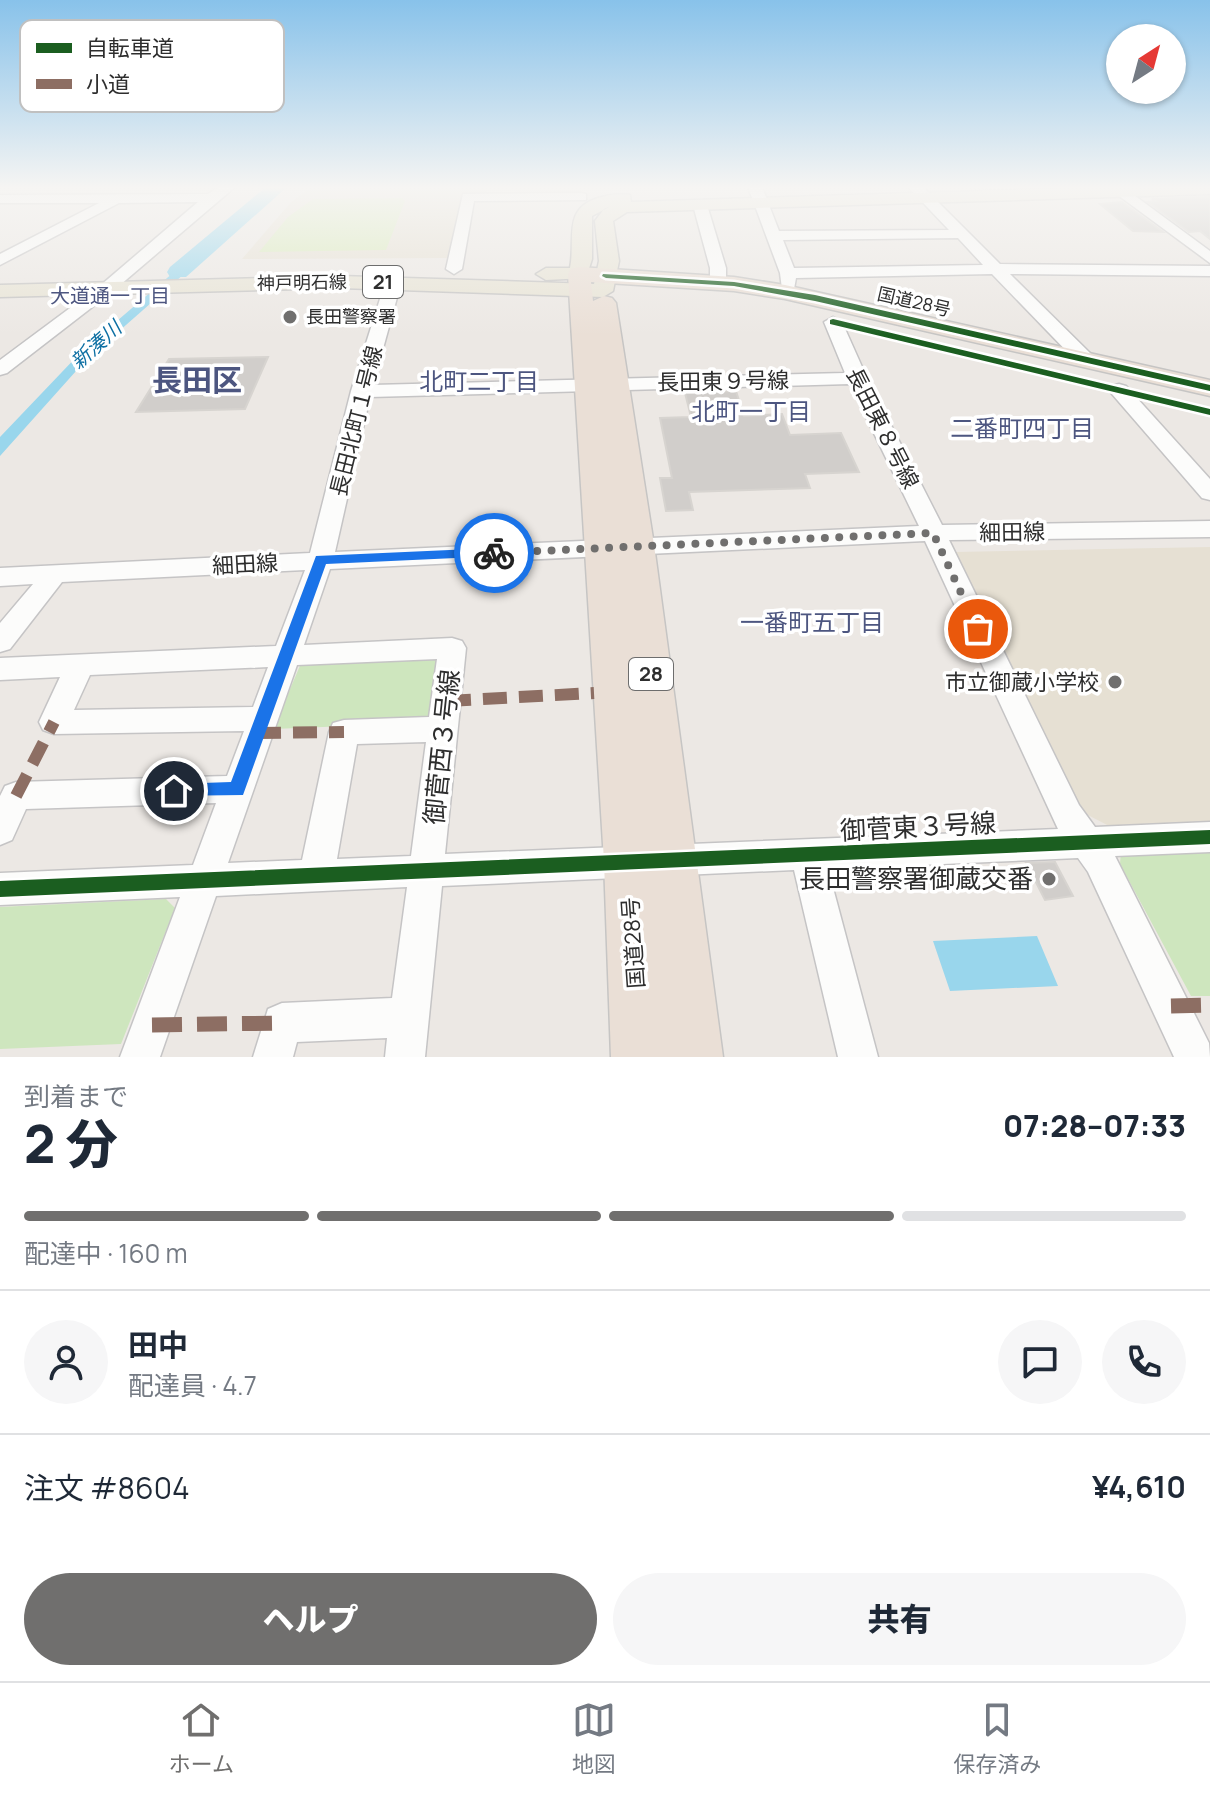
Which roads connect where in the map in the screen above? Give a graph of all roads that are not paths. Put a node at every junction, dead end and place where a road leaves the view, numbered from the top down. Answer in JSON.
{"nodes":[{"id":1,"x":45,"y":236,"type":"edge"},
{"id":2,"x":170,"y":236,"type":"edge"},
{"id":3,"x":460,"y":236,"type":"edge"},
{"id":4,"x":601,"y":236,"type":"edge"},
{"id":5,"x":709,"y":236,"type":"edge"},
{"id":6,"x":773,"y":236,"type":"edge"},
{"id":7,"x":833,"y":236,"type":"edge"},
{"id":8,"x":964,"y":236,"type":"edge"},
{"id":9,"x":1180,"y":236,"type":"edge"},
{"id":10,"x":843,"y":256,"type":"junction"},
{"id":11,"x":781,"y":257,"type":"junction"},
{"id":12,"x":1210,"y":258,"type":"edge"},
{"id":13,"x":0,"y":260,"type":"edge"},
{"id":14,"x":454,"y":269,"type":"junction"},
{"id":15,"x":996,"y":269,"type":"junction"},
{"id":16,"x":1210,"y":271,"type":"edge"},
{"id":17,"x":851,"y":272,"type":"junction"},
{"id":18,"x":0,"y":275,"type":"edge"},
{"id":19,"x":124,"y":280,"type":"junction"},
{"id":20,"x":718,"y":282,"type":"junction"},
{"id":21,"x":393,"y":283,"type":"junction"},
{"id":22,"x":592,"y":283,"type":"junction"},
{"id":23,"x":787,"y":283,"type":"junction"},
{"id":24,"x":0,"y":291,"type":"edge"},
{"id":25,"x":833,"y":322,"type":"junction"},
{"id":26,"x":1086,"y":360,"type":"junction"},
{"id":27,"x":0,"y":369,"type":"edge"},
{"id":28,"x":857,"y":378,"type":"junction"},
{"id":29,"x":602,"y":383,"type":"junction"},
{"id":30,"x":1210,"y":388,"type":"edge"},
{"id":31,"x":1119,"y":390,"type":"junction"},
{"id":32,"x":361,"y":391,"type":"junction"},
{"id":33,"x":1210,"y":412,"type":"edge"},
{"id":34,"x":1210,"y":493,"type":"edge"},
{"id":35,"x":1210,"y":529,"type":"edge"},
{"id":36,"x":933,"y":533,"type":"junction"},
{"id":37,"x":619,"y":547,"type":"junction"},
{"id":38,"x":321,"y":560,"type":"junction"},
{"id":39,"x":54,"y":575,"type":"junction"},
{"id":40,"x":0,"y":577,"type":"edge"},
{"id":41,"x":0,"y":642,"type":"edge"},
{"id":42,"x":285,"y":656,"type":"junction"},
{"id":43,"x":80,"y":665,"type":"junction"},
{"id":44,"x":0,"y":669,"type":"edge"},
{"id":45,"x":262,"y":719,"type":"junction"},
{"id":46,"x":444,"y":729,"type":"junction"},
{"id":47,"x":237,"y":789,"type":"junction"},
{"id":48,"x":0,"y":830,"type":"edge"},
{"id":49,"x":1210,"y":837,"type":"edge"},
{"id":50,"x":1083,"y":840,"type":"junction"},
{"id":51,"x":807,"y":854,"type":"junction"},
{"id":52,"x":672,"y":859,"type":"junction"},
{"id":53,"x":628,"y":861,"type":"junction"},
{"id":54,"x":429,"y":869,"type":"junction"},
{"id":55,"x":317,"y":874,"type":"junction"},
{"id":56,"x":204,"y":878,"type":"junction"},
{"id":57,"x":0,"y":889,"type":"edge"},
{"id":58,"x":410,"y":1017,"type":"junction"},
{"id":59,"x":140,"y":1057,"type":"edge"},
{"id":60,"x":273,"y":1057,"type":"edge"},
{"id":61,"x":405,"y":1057,"type":"edge"},
{"id":62,"x":640,"y":1057,"type":"edge"},
{"id":63,"x":694,"y":1057,"type":"edge"},
{"id":64,"x":858,"y":1057,"type":"edge"},
{"id":65,"x":1195,"y":1057,"type":"edge"}],
"edges":[{"from":1,"to":13,"type":"street"},
{"from":2,"to":19,"type":"street"},
{"from":3,"to":14,"type":"street"},
{"from":4,"to":22,"type":"main road"},
{"from":5,"to":20,"type":"street"},
{"from":6,"to":11,"type":"street"},
{"from":7,"to":10,"type":"street"},
{"from":8,"to":15,"type":"street"},
{"from":9,"to":12,"type":"street"},
{"from":10,"to":11,"type":"street"},
{"from":10,"to":17,"type":"street"},
{"from":11,"to":23,"type":"street"},
{"from":14,"to":19,"type":"main road","name":"神戸明石線","number":"21"},
{"from":14,"to":22,"type":"main road","name":"神戸明石線","number":"21"},
{"from":15,"to":16,"type":"street"},
{"from":15,"to":17,"type":"street"},
{"from":15,"to":26,"type":"street"},
{"from":17,"to":23,"type":"street"},
{"from":18,"to":19,"type":"main road","name":"神戸明石線","number":"21"},
{"from":19,"to":21,"type":"main road","name":"神戸明石線","number":"21"},
{"from":19,"to":24,"type":"main road","name":"神戸明石線","number":"21"},
{"from":19,"to":27,"type":"street"},
{"from":20,"to":22,"type":"highway","name":"国道28号"},
{"from":20,"to":23,"type":"highway","name":"国道28号"},
{"from":21,"to":22,"type":"main road","name":"神戸明石線","number":"21"},
{"from":21,"to":32,"type":"street","name":"長田北町１号線"},
{"from":22,"to":25,"type":"highway","name":"国道28号"},
{"from":22,"to":29,"type":"highway","name":"国道28号","number":"28"},
{"from":23,"to":26,"type":"highway","name":"国道28号"},
{"from":25,"to":28,"type":"street","name":"長田東８号線"},
{"from":25,"to":31,"type":"highway","name":"国道28号"},
{"from":26,"to":30,"type":"highway","name":"国道28号"},
{"from":28,"to":29,"type":"street","name":"長田東９号線"},
{"from":28,"to":36,"type":"street","name":"長田東８号線"},
{"from":29,"to":32,"type":"street","name":"長田東９号線"},
{"from":29,"to":37,"type":"highway","name":"国道28号","number":"28"},
{"from":31,"to":33,"type":"highway","name":"国道28号"},
{"from":31,"to":34,"type":"street"},
{"from":32,"to":38,"type":"street","name":"長田北町１号線"},
{"from":35,"to":36,"type":"street","name":"細田線"},
{"from":36,"to":37,"type":"street","name":"細田線"},
{"from":36,"to":50,"type":"street","name":"長田東８号線"},
{"from":37,"to":38,"type":"street","name":"細田線"},
{"from":37,"to":52,"type":"highway","name":"国道28号","number":"28"},
{"from":37,"to":53,"type":"highway","name":"国道28号","number":"28"},
{"from":38,"to":39,"type":"street","name":"細田線"},
{"from":38,"to":42,"type":"street","name":"長田北町１号線"},
{"from":39,"to":40,"type":"street","name":"細田線"},
{"from":39,"to":41,"type":"street"},
{"from":42,"to":43,"type":"street","name":"御菅西３号線"},
{"from":42,"to":45,"type":"street","name":"長田北町１号線"},
{"from":42,"to":46,"type":"street","name":"御菅西３号線"},
{"from":43,"to":44,"type":"street","name":"御菅西３号線"},
{"from":43,"to":45,"type":"street"},
{"from":45,"to":47,"type":"street","name":"長田北町１号線"},
{"from":46,"to":54,"type":"street","name":"御菅西３号線"},
{"from":46,"to":55,"type":"street"},
{"from":47,"to":48,"type":"street"},
{"from":47,"to":56,"type":"street","name":"長田北町１号線"},
{"from":49,"to":50,"type":"street","name":"御菅東３号線"},
{"from":50,"to":51,"type":"street","name":"御菅東３号線"},
{"from":50,"to":65,"type":"street","name":"長田東８号線"},
{"from":51,"to":52,"type":"street","name":"御菅東３号線"},
{"from":51,"to":64,"type":"street"},
{"from":52,"to":53,"type":"street","name":"御菅東３号線"},
{"from":52,"to":63,"type":"highway","name":"国道28号","number":"28"},
{"from":53,"to":54,"type":"street","name":"御菅東３号線"},
{"from":53,"to":62,"type":"highway","name":"国道28号","number":"28"},
{"from":54,"to":55,"type":"street","name":"御菅東３号線"},
{"from":54,"to":58,"type":"street","name":"御菅西３号線"},
{"from":55,"to":56,"type":"street","name":"御菅東３号線"},
{"from":56,"to":57,"type":"street","name":"御菅東３号線"},
{"from":56,"to":59,"type":"street","name":"長田北町１号線"},
{"from":58,"to":60,"type":"street"},
{"from":58,"to":61,"type":"street","name":"御菅西３号線"}]}
